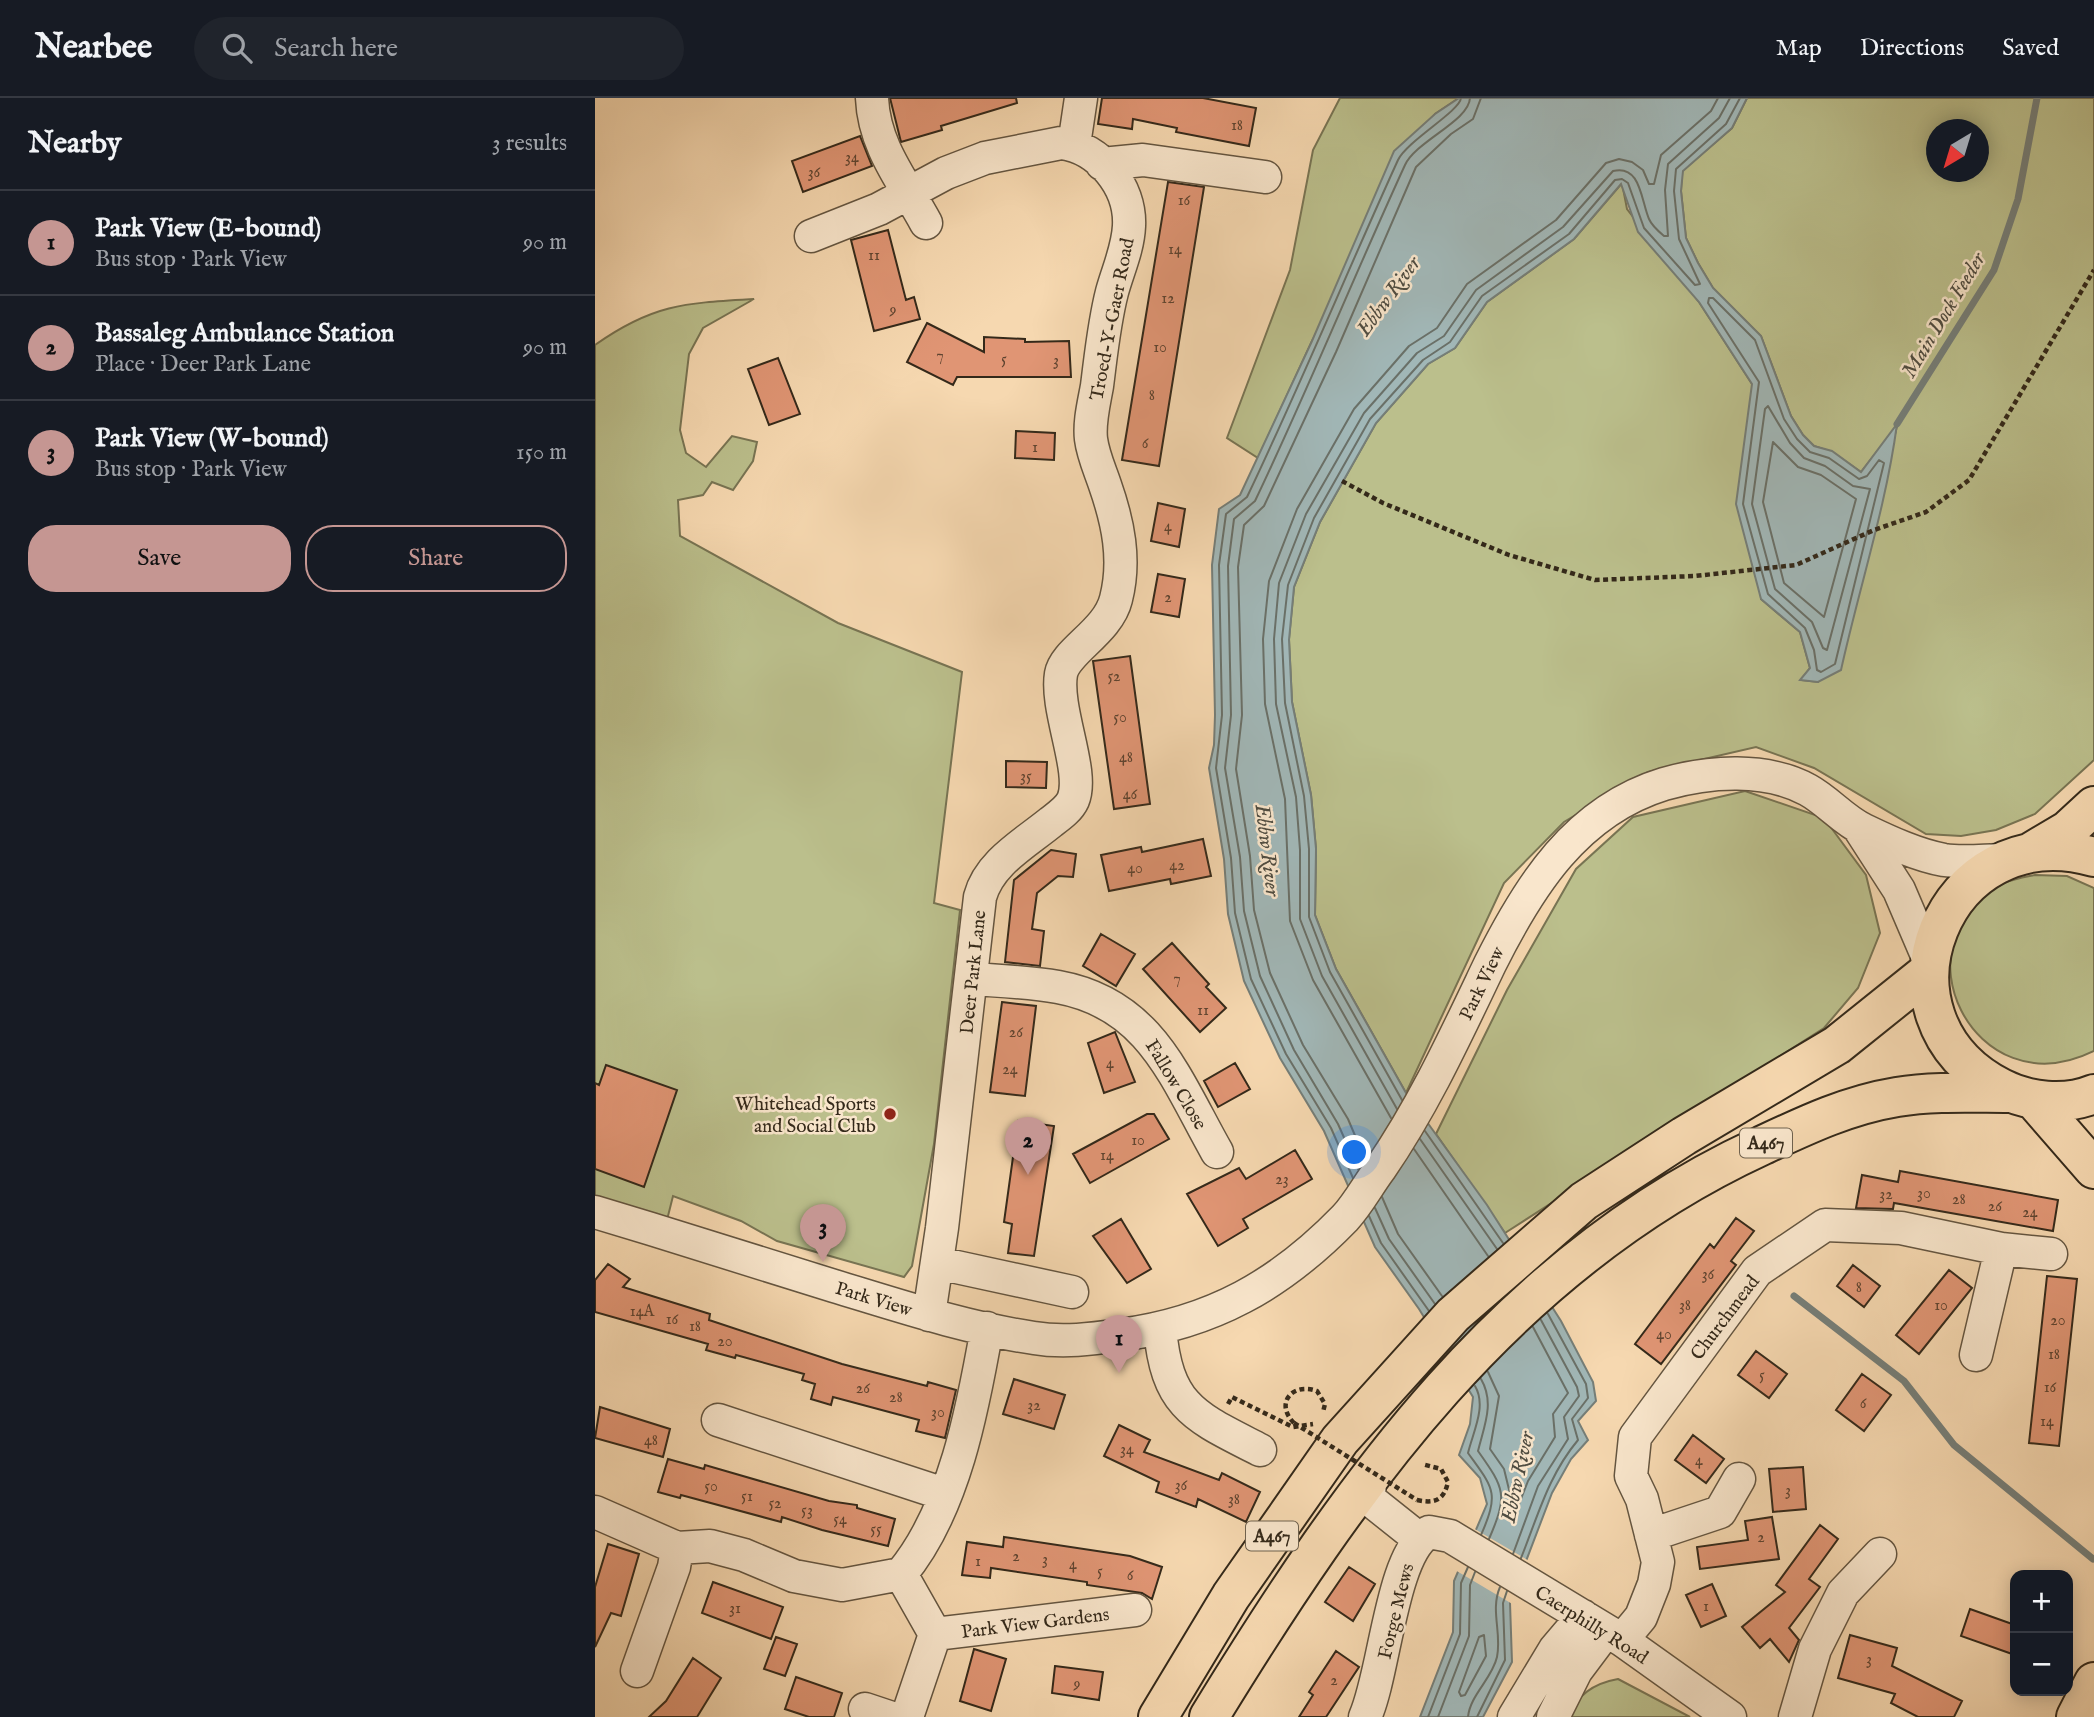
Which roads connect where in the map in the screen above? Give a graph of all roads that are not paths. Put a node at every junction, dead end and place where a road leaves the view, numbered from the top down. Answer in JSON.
{"nodes":[{"id":1,"x":872,"y":98,"type":"edge"},
{"id":2,"x":1081,"y":98,"type":"edge"},
{"id":3,"x":1074,"y":145,"type":"junction"},
{"id":4,"x":1102,"y":164,"type":"junction"},
{"id":5,"x":1265,"y":177,"type":"dead end"},
{"id":6,"x":909,"y":192,"type":"junction"},
{"id":7,"x":926,"y":223,"type":"dead end"},
{"id":8,"x":811,"y":236,"type":"dead end"},
{"id":9,"x":1062,"y":668,"type":"joint"},
{"id":10,"x":2094,"y":806,"type":"edge"},
{"id":11,"x":1859,"y":828,"type":"junction"},
{"id":12,"x":2017,"y":857,"type":"junction"},
{"id":13,"x":2094,"y":857,"type":"edge"},
{"id":14,"x":1929,"y":966,"type":"junction"},
{"id":15,"x":972,"y":979,"type":"junction"},
{"id":16,"x":2094,"y":1094,"type":"edge"},
{"id":17,"x":2021,"y":1096,"type":"junction"},
{"id":18,"x":1217,"y":1152,"type":"dead end"},
{"id":19,"x":2094,"y":1169,"type":"edge"},
{"id":20,"x":595,"y":1212,"type":"edge"},
{"id":21,"x":2001,"y":1249,"type":"junction"},
{"id":22,"x":2051,"y":1254,"type":"dead end"},
{"id":23,"x":938,"y":1263,"type":"junction"},
{"id":24,"x":1072,"y":1292,"type":"dead end"},
{"id":25,"x":929,"y":1315,"type":"junction"},
{"id":26,"x":987,"y":1328,"type":"junction"},
{"id":27,"x":1160,"y":1329,"type":"junction"},
{"id":28,"x":1976,"y":1355,"type":"dead end"},
{"id":29,"x":718,"y":1420,"type":"dead end"},
{"id":30,"x":1260,"y":1450,"type":"dead end"},
{"id":31,"x":1739,"y":1479,"type":"dead end"},
{"id":32,"x":1375,"y":1493,"type":"junction"},
{"id":33,"x":944,"y":1494,"type":"junction"},
{"id":34,"x":595,"y":1512,"type":"edge"},
{"id":35,"x":1419,"y":1525,"type":"junction"},
{"id":36,"x":1651,"y":1535,"type":"junction"},
{"id":37,"x":1450,"y":1536,"type":"joint"},
{"id":38,"x":677,"y":1548,"type":"junction"},
{"id":39,"x":1880,"y":1554,"type":"dead end"},
{"id":40,"x":901,"y":1574,"type":"junction"},
{"id":41,"x":1135,"y":1610,"type":"dead end"},
{"id":42,"x":1594,"y":1623,"type":"junction"},
{"id":43,"x":935,"y":1634,"type":"junction"},
{"id":44,"x":637,"y":1671,"type":"dead end"},
{"id":45,"x":2094,"y":1682,"type":"edge"},
{"id":46,"x":907,"y":1717,"type":"edge"},
{"id":47,"x":1158,"y":1717,"type":"edge"},
{"id":48,"x":1209,"y":1717,"type":"edge"},
{"id":49,"x":1365,"y":1717,"type":"edge"},
{"id":50,"x":1514,"y":1717,"type":"edge"},
{"id":51,"x":1553,"y":1717,"type":"edge"},
{"id":52,"x":1730,"y":1717,"type":"edge"},
{"id":53,"x":1795,"y":1717,"type":"edge"},
{"id":54,"x":2076,"y":1717,"type":"edge"}],
"edges":[{"from":1,"to":6,"type":"street"},
{"from":2,"to":3,"type":"street"},
{"from":3,"to":4,"type":"street","name":"Troed-Y-Gaer Road"},
{"from":3,"to":6,"type":"street"},
{"from":4,"to":5,"type":"street"},
{"from":4,"to":9,"type":"street","name":"Troed-Y-Gaer Road"},
{"from":6,"to":7,"type":"street"},
{"from":6,"to":8,"type":"street"},
{"from":9,"to":15,"type":"street","name":"Deer Park Lane"},
{"from":10,"to":12,"type":"main road"},
{"from":11,"to":12,"type":"street","name":"Park View"},
{"from":11,"to":14,"type":"street","name":"Park View"},
{"from":11,"to":27,"type":"street","name":"Park View"},
{"from":12,"to":13,"type":"main road"},
{"from":12,"to":14,"type":"main road"},
{"from":14,"to":17,"type":"main road"},
{"from":14,"to":47,"type":"main road","number":"A467"},
{"from":15,"to":18,"type":"street","name":"Fallow Close"},
{"from":15,"to":23,"type":"street","name":"Deer Park Lane"},
{"from":16,"to":17,"type":"main road"},
{"from":17,"to":19,"type":"main road"},
{"from":17,"to":32,"type":"main road","number":"A467"},
{"from":20,"to":25,"type":"street","name":"Park View"},
{"from":21,"to":22,"type":"street","name":"Churchmead"},
{"from":21,"to":28,"type":"street"},
{"from":21,"to":36,"type":"street","name":"Churchmead"},
{"from":23,"to":24,"type":"street"},
{"from":23,"to":25,"type":"street","name":"Deer Park Lane"},
{"from":25,"to":26,"type":"street","name":"Park View"},
{"from":26,"to":27,"type":"street","name":"Park View"},
{"from":26,"to":33,"type":"street"},
{"from":27,"to":30,"type":"street"},
{"from":29,"to":33,"type":"street"},
{"from":31,"to":36,"type":"street"},
{"from":32,"to":35,"type":"street"},
{"from":32,"to":48,"type":"main road","number":"A467"},
{"from":33,"to":40,"type":"street"},
{"from":34,"to":38,"type":"street"},
{"from":35,"to":37,"type":"street","name":"Forge Mews"},
{"from":35,"to":49,"type":"street","name":"Forge Mews"},
{"from":36,"to":42,"type":"street","name":"Churchmead"},
{"from":37,"to":42,"type":"street","name":"Caerphilly Road"},
{"from":38,"to":40,"type":"street"},
{"from":38,"to":44,"type":"street"},
{"from":39,"to":53,"type":"street"},
{"from":40,"to":43,"type":"street","name":"Park View Gardens"},
{"from":41,"to":43,"type":"street","name":"Park View Gardens"},
{"from":42,"to":50,"type":"street"},
{"from":42,"to":51,"type":"street"},
{"from":42,"to":52,"type":"street","name":"Caerphilly Road"},
{"from":43,"to":46,"type":"street","name":"Park View Gardens"},
{"from":45,"to":54,"type":"main road"}]}
